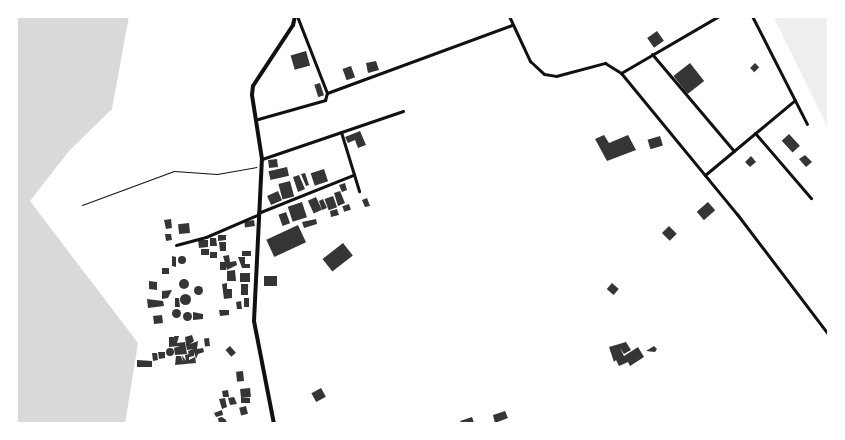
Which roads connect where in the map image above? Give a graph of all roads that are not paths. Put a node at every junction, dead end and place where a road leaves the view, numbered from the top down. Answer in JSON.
{"nodes":[{"id":1,"x":296,"y":16,"type":"edge"},
{"id":2,"x":509,"y":16,"type":"edge"},
{"id":3,"x":719,"y":16,"type":"edge"},
{"id":4,"x":752,"y":16,"type":"edge"},
{"id":5,"x":512,"y":25,"type":"junction"},
{"id":6,"x":652,"y":54,"type":"junction"},
{"id":7,"x":621,"y":73,"type":"junction"},
{"id":8,"x":327,"y":93,"type":"junction"},
{"id":9,"x":795,"y":100,"type":"junction"},
{"id":10,"x":403,"y":111,"type":"dead end"},
{"id":11,"x":258,"y":119,"type":"junction"},
{"id":12,"x":807,"y":124,"type":"dead end"},
{"id":13,"x":341,"y":132,"type":"junction"},
{"id":14,"x":755,"y":133,"type":"junction"},
{"id":15,"x":734,"y":151,"type":"junction"},
{"id":16,"x":262,"y":160,"type":"junction"},
{"id":17,"x":352,"y":175,"type":"junction"},
{"id":18,"x":705,"y":175,"type":"junction"},
{"id":19,"x":359,"y":191,"type":"dead end"},
{"id":20,"x":811,"y":198,"type":"dead end"},
{"id":21,"x":258,"y":214,"type":"junction"},
{"id":22,"x":176,"y":246,"type":"dead end"},
{"id":23,"x":829,"y":335,"type":"edge"},
{"id":24,"x":274,"y":424,"type":"edge"}],
"edges":[{"from":1,"to":8,"type":"street"},
{"from":1,"to":11,"type":"street"},
{"from":2,"to":5,"type":"street"},
{"from":3,"to":6,"type":"street"},
{"from":4,"to":9,"type":"street"},
{"from":5,"to":7,"type":"street"},
{"from":5,"to":8,"type":"street"},
{"from":6,"to":7,"type":"street"},
{"from":6,"to":15,"type":"street"},
{"from":7,"to":18,"type":"street"},
{"from":8,"to":11,"type":"street"},
{"from":9,"to":12,"type":"street"},
{"from":9,"to":14,"type":"street"},
{"from":10,"to":13,"type":"street"},
{"from":11,"to":16,"type":"street"},
{"from":13,"to":16,"type":"street"},
{"from":13,"to":17,"type":"street"},
{"from":14,"to":15,"type":"street"},
{"from":14,"to":20,"type":"street"},
{"from":15,"to":18,"type":"street"},
{"from":16,"to":21,"type":"street"},
{"from":17,"to":19,"type":"street"},
{"from":17,"to":21,"type":"street"},
{"from":18,"to":23,"type":"street"},
{"from":21,"to":22,"type":"street"},
{"from":21,"to":24,"type":"street"}]}
